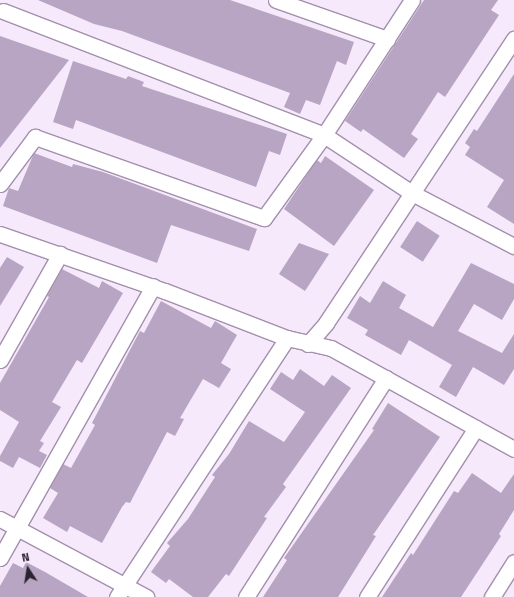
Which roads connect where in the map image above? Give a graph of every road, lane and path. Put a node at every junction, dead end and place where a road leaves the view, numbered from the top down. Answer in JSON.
{"nodes":[{"id":1,"x":276,"y":0,"type":"edge"},
{"id":2,"x":412,"y":0,"type":"edge"},
{"id":3,"x":5,"y":9,"type":"edge"},
{"id":4,"x":514,"y":39,"type":"edge"},
{"id":5,"x":387,"y":40,"type":"junction"},
{"id":6,"x":324,"y":135,"type":"junction"},
{"id":7,"x":0,"y":184,"type":"edge"},
{"id":8,"x":412,"y":194,"type":"junction"},
{"id":9,"x":0,"y":234,"type":"edge"},
{"id":10,"x":514,"y":246,"type":"edge"},
{"id":11,"x":60,"y":254,"type":"junction"},
{"id":12,"x":153,"y":286,"type":"junction"},
{"id":13,"x":287,"y":338,"type":"junction"},
{"id":14,"x":308,"y":344,"type":"junction"},
{"id":15,"x":0,"y":360,"type":"edge"},
{"id":16,"x":386,"y":378,"type":"junction"},
{"id":17,"x":476,"y":428,"type":"junction"},
{"id":18,"x":514,"y":449,"type":"edge"},
{"id":19,"x":0,"y":519,"type":"edge"},
{"id":20,"x":16,"y":528,"type":"junction"},
{"id":21,"x":0,"y":558,"type":"edge"},
{"id":22,"x":514,"y":562,"type":"edge"},
{"id":23,"x":121,"y":591,"type":"edge"},
{"id":24,"x":146,"y":597,"type":"edge"},
{"id":25,"x":246,"y":597,"type":"edge"},
{"id":26,"x":367,"y":597,"type":"edge"},
{"id":27,"x":492,"y":597,"type":"edge"}],
"edges":[{"from":1,"to":5,"type":"street"},
{"from":2,"to":5,"type":"street"},
{"from":3,"to":6,"type":"street"},
{"from":4,"to":8,"type":"street"},
{"from":5,"to":6,"type":"street"},
{"from":6,"to":7,"type":"street"},
{"from":6,"to":8,"type":"street"},
{"from":8,"to":10,"type":"street"},
{"from":8,"to":14,"type":"street"},
{"from":9,"to":11,"type":"street"},
{"from":11,"to":12,"type":"street"},
{"from":11,"to":15,"type":"street"},
{"from":12,"to":13,"type":"street"},
{"from":12,"to":20,"type":"street"},
{"from":13,"to":14,"type":"street"},
{"from":13,"to":23,"type":"street"},
{"from":14,"to":16,"type":"street"},
{"from":16,"to":17,"type":"street"},
{"from":16,"to":25,"type":"street"},
{"from":17,"to":18,"type":"street"},
{"from":17,"to":26,"type":"street"},
{"from":19,"to":20,"type":"street"},
{"from":20,"to":21,"type":"street"},
{"from":20,"to":23,"type":"street"},
{"from":22,"to":27,"type":"street"},
{"from":23,"to":24,"type":"street"}]}
